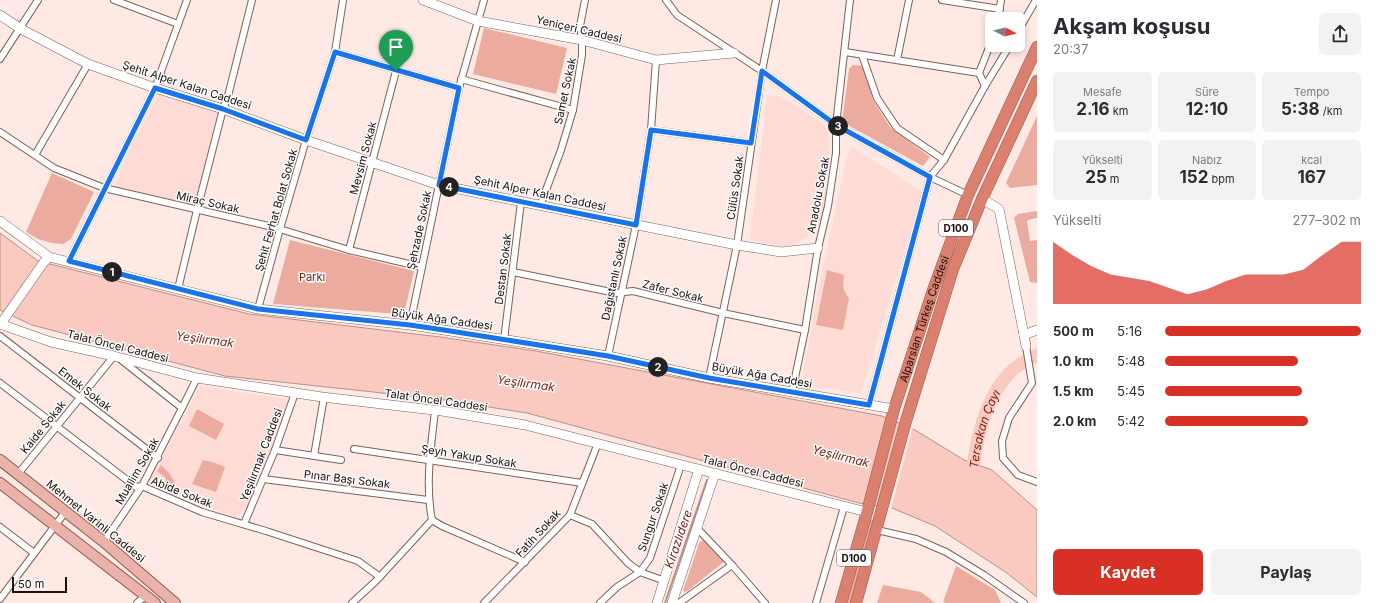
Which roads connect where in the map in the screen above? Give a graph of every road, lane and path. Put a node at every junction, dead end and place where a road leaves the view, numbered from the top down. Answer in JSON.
{"nodes":[{"id":1,"x":38,"y":0,"type":"edge"},
{"id":2,"x":114,"y":0,"type":"edge"},
{"id":3,"x":187,"y":0,"type":"edge"},
{"id":4,"x":252,"y":0,"type":"edge"},
{"id":5,"x":344,"y":0,"type":"edge"},
{"id":6,"x":423,"y":0,"type":"edge"},
{"id":7,"x":484,"y":0,"type":"edge"},
{"id":8,"x":584,"y":0,"type":"edge"},
{"id":9,"x":666,"y":0,"type":"edge"},
{"id":10,"x":776,"y":0,"type":"edge"},
{"id":11,"x":850,"y":0,"type":"edge"},
{"id":12,"x":909,"y":0,"type":"edge"},
{"id":13,"x":942,"y":0,"type":"edge"},
{"id":14,"x":1001,"y":0,"type":"edge"},
{"id":15,"x":1036,"y":0,"type":"edge"},
{"id":16,"x":1000,"y":9,"type":"junction"},
{"id":17,"x":999,"y":12,"type":"edge"},
{"id":18,"x":0,"y":15,"type":"edge"},
{"id":19,"x":1025,"y":19,"type":"edge"},
{"id":20,"x":478,"y":21,"type":"junction"},
{"id":21,"x":178,"y":24,"type":"junction"},
{"id":22,"x":21,"y":29,"type":"junction"},
{"id":23,"x":582,"y":40,"type":"junction"},
{"id":24,"x":1037,"y":47,"type":"edge"},
{"id":25,"x":335,"y":52,"type":"junction"},
{"id":26,"x":845,"y":52,"type":"junction"},
{"id":27,"x":987,"y":52,"type":"edge"},
{"id":28,"x":1006,"y":52,"type":"edge"},
{"id":29,"x":734,"y":53,"type":"junction"},
{"id":30,"x":862,"y":55,"type":"junction"},
{"id":31,"x":0,"y":59,"type":"edge"},
{"id":32,"x":656,"y":60,"type":"junction"},
{"id":33,"x":897,"y":60,"type":"junction"},
{"id":34,"x":88,"y":64,"type":"junction"},
{"id":35,"x":396,"y":71,"type":"junction"},
{"id":36,"x":762,"y":71,"type":"junction"},
{"id":37,"x":979,"y":73,"type":"junction"},
{"id":38,"x":461,"y":79,"type":"junction"},
{"id":39,"x":1037,"y":81,"type":"edge"},
{"id":40,"x":985,"y":86,"type":"junction"},
{"id":41,"x":155,"y":88,"type":"junction"},
{"id":42,"x":459,"y":88,"type":"junction"},
{"id":43,"x":223,"y":109,"type":"junction"},
{"id":44,"x":573,"y":110,"type":"junction"},
{"id":45,"x":836,"y":125,"type":"junction"},
{"id":46,"x":651,"y":130,"type":"junction"},
{"id":47,"x":0,"y":132,"type":"edge"},
{"id":48,"x":306,"y":140,"type":"junction"},
{"id":49,"x":751,"y":143,"type":"junction"},
{"id":50,"x":35,"y":155,"type":"junction"},
{"id":51,"x":944,"y":160,"type":"junction"},
{"id":52,"x":371,"y":162,"type":"junction"},
{"id":53,"x":930,"y":177,"type":"junction"},
{"id":54,"x":439,"y":185,"type":"junction"},
{"id":55,"x":104,"y":188,"type":"junction"},
{"id":56,"x":968,"y":195,"type":"junction"},
{"id":57,"x":982,"y":199,"type":"junction"},
{"id":58,"x":521,"y":202,"type":"junction"},
{"id":59,"x":540,"y":206,"type":"junction"},
{"id":60,"x":197,"y":210,"type":"junction"},
{"id":61,"x":0,"y":221,"type":"edge"},
{"id":62,"x":636,"y":225,"type":"junction"},
{"id":63,"x":280,"y":229,"type":"junction"},
{"id":64,"x":737,"y":245,"type":"junction"},
{"id":65,"x":818,"y":248,"type":"junction"},
{"id":66,"x":349,"y":250,"type":"junction"},
{"id":67,"x":47,"y":259,"type":"junction"},
{"id":68,"x":69,"y":261,"type":"junction"},
{"id":69,"x":422,"y":267,"type":"junction"},
{"id":70,"x":513,"y":272,"type":"junction"},
{"id":71,"x":178,"y":289,"type":"junction"},
{"id":72,"x":622,"y":292,"type":"junction"},
{"id":73,"x":258,"y":309,"type":"junction"},
{"id":74,"x":723,"y":313,"type":"junction"},
{"id":75,"x":1,"y":323,"type":"edge"},
{"id":76,"x":410,"y":325,"type":"junction"},
{"id":77,"x":805,"y":330,"type":"junction"},
{"id":78,"x":1037,"y":330,"type":"edge"},
{"id":79,"x":1024,"y":335,"type":"junction"},
{"id":80,"x":0,"y":336,"type":"edge"},
{"id":81,"x":504,"y":340,"type":"junction"},
{"id":82,"x":1026,"y":346,"type":"joint"},
{"id":83,"x":116,"y":356,"type":"junction"},
{"id":84,"x":608,"y":356,"type":"junction"},
{"id":85,"x":197,"y":378,"type":"junction"},
{"id":86,"x":709,"y":378,"type":"junction"},
{"id":87,"x":1035,"y":381,"type":"edge"},
{"id":88,"x":0,"y":383,"type":"edge"},
{"id":89,"x":792,"y":392,"type":"junction"},
{"id":90,"x":295,"y":393,"type":"junction"},
{"id":91,"x":324,"y":397,"type":"junction"},
{"id":92,"x":80,"y":398,"type":"junction"},
{"id":93,"x":869,"y":405,"type":"junction"},
{"id":94,"x":182,"y":408,"type":"junction"},
{"id":95,"x":435,"y":411,"type":"junction"},
{"id":96,"x":893,"y":412,"type":"junction"},
{"id":97,"x":56,"y":427,"type":"junction"},
{"id":98,"x":598,"y":443,"type":"junction"},
{"id":99,"x":354,"y":449,"type":"dead end"},
{"id":100,"x":275,"y":450,"type":"junction"},
{"id":101,"x":314,"y":456,"type":"junction"},
{"id":102,"x":158,"y":458,"type":"junction"},
{"id":103,"x":0,"y":460,"type":"edge"},
{"id":104,"x":341,"y":460,"type":"dead end"},
{"id":105,"x":430,"y":460,"type":"junction"},
{"id":106,"x":681,"y":465,"type":"junction"},
{"id":107,"x":699,"y":470,"type":"junction"},
{"id":108,"x":18,"y":474,"type":"junction"},
{"id":109,"x":715,"y":474,"type":"junction"},
{"id":110,"x":264,"y":479,"type":"junction"},
{"id":111,"x":1037,"y":482,"type":"edge"},
{"id":112,"x":0,"y":483,"type":"edge"},
{"id":113,"x":582,"y":483,"type":"junction"},
{"id":114,"x":142,"y":486,"type":"junction"},
{"id":115,"x":428,"y":500,"type":"junction"},
{"id":116,"x":844,"y":507,"type":"junction"},
{"id":117,"x":868,"y":510,"type":"junction"},
{"id":118,"x":66,"y":511,"type":"junction"},
{"id":119,"x":570,"y":514,"type":"junction"},
{"id":120,"x":432,"y":520,"type":"junction"},
{"id":121,"x":244,"y":524,"type":"junction"},
{"id":122,"x":55,"y":525,"type":"junction"},
{"id":123,"x":0,"y":527,"type":"edge"},
{"id":124,"x":697,"y":528,"type":"junction"},
{"id":125,"x":877,"y":530,"type":"junction"},
{"id":126,"x":104,"y":542,"type":"junction"},
{"id":127,"x":34,"y":553,"type":"junction"},
{"id":128,"x":525,"y":562,"type":"junction"},
{"id":129,"x":732,"y":564,"type":"junction"},
{"id":130,"x":640,"y":572,"type":"junction"},
{"id":131,"x":380,"y":577,"type":"junction"},
{"id":132,"x":665,"y":581,"type":"junction"},
{"id":133,"x":145,"y":596,"type":"junction"},
{"id":134,"x":0,"y":598,"type":"edge"},
{"id":135,"x":137,"y":603,"type":"edge"},
{"id":136,"x":155,"y":603,"type":"edge"},
{"id":137,"x":175,"y":603,"type":"edge"},
{"id":138,"x":352,"y":603,"type":"edge"},
{"id":139,"x":484,"y":603,"type":"edge"},
{"id":140,"x":600,"y":603,"type":"edge"},
{"id":141,"x":657,"y":603,"type":"edge"},
{"id":142,"x":672,"y":603,"type":"edge"},
{"id":143,"x":679,"y":603,"type":"edge"},
{"id":144,"x":765,"y":603,"type":"edge"},
{"id":145,"x":816,"y":603,"type":"edge"},
{"id":146,"x":840,"y":603,"type":"edge"},
{"id":147,"x":856,"y":603,"type":"edge"},
{"id":148,"x":1024,"y":603,"type":"edge"}],
"edges":[{"from":1,"to":22,"type":"street"},
{"from":2,"to":21,"type":"street"},
{"from":3,"to":21,"type":"street"},
{"from":4,"to":43,"type":"street"},
{"from":5,"to":25,"type":"street","name":"Şehit Ferhat Bolat Sokak"},
{"from":6,"to":20,"type":"street","name":"Yeniçeri Caddesi"},
{"from":7,"to":20,"type":"street","name":"Şehzade Sokak"},
{"from":8,"to":23,"type":"street","name":"Samet Sokak"},
{"from":9,"to":29,"type":"street"},
{"from":10,"to":36,"type":"street","name":"Cülüs Sokak"},
{"from":11,"to":26,"type":"street","name":"Anadolu Sokak"},
{"from":12,"to":33,"type":"street"},
{"from":13,"to":16,"type":"street"},
{"from":14,"to":16,"type":"street"},
{"from":15,"to":19,"type":"street"},
{"from":16,"to":17,"type":"street"},
{"from":18,"to":22,"type":"street","name":"Şehit Alper Kalan Caddesi"},
{"from":20,"to":23,"type":"street","name":"Yeniçeri Caddesi"},
{"from":20,"to":38,"type":"street","name":"Şehzade Sokak"},
{"from":21,"to":41,"type":"street"},
{"from":22,"to":31,"type":"street"},
{"from":22,"to":34,"type":"street","name":"Şehit Alper Kalan Caddesi"},
{"from":23,"to":32,"type":"street","name":"Yeniçeri Caddesi"},
{"from":23,"to":44,"type":"street","name":"Samet Sokak"},
{"from":24,"to":56,"type":"highway","name":"Alparslan Türkeş Caddesi","number":"D100"},
{"from":25,"to":35,"type":"street"},
{"from":25,"to":48,"type":"street","name":"Şehit Ferhat Bolat Sokak"},
{"from":26,"to":30,"type":"street"},
{"from":26,"to":45,"type":"street","name":"Anadolu Sokak"},
{"from":27,"to":37,"type":"street"},
{"from":28,"to":40,"type":"street"},
{"from":29,"to":32,"type":"street","name":"Yeniçeri Caddesi"},
{"from":29,"to":36,"type":"street"},
{"from":30,"to":33,"type":"street"},
{"from":30,"to":51,"type":"street"},
{"from":32,"to":46,"type":"street","name":"Dağıstanlı Sokak"},
{"from":33,"to":37,"type":"street"},
{"from":34,"to":41,"type":"street","name":"Şehit Alper Kalan Caddesi"},
{"from":34,"to":50,"type":"street"},
{"from":35,"to":42,"type":"street"},
{"from":35,"to":52,"type":"street","name":"Mevsim Sokak"},
{"from":36,"to":45,"type":"street"},
{"from":36,"to":49,"type":"street","name":"Cülüs Sokak"},
{"from":37,"to":40,"type":"street"},
{"from":38,"to":42,"type":"street","name":"Şehzade Sokak"},
{"from":38,"to":44,"type":"street"},
{"from":39,"to":57,"type":"highway","name":"Alparslan Türkeş Caddesi","number":"D100"},
{"from":40,"to":51,"type":"street"},
{"from":41,"to":43,"type":"street","name":"Şehit Alper Kalan Caddesi"},
{"from":41,"to":55,"type":"street"},
{"from":42,"to":54,"type":"street","name":"Şehzade Sokak"},
{"from":43,"to":48,"type":"street","name":"Şehit Alper Kalan Caddesi"},
{"from":43,"to":60,"type":"street"},
{"from":44,"to":59,"type":"street","name":"Samet Sokak"},
{"from":45,"to":53,"type":"street"},
{"from":45,"to":65,"type":"street","name":"Anadolu Sokak"},
{"from":46,"to":49,"type":"street"},
{"from":46,"to":62,"type":"street","name":"Dağıstanlı Sokak"},
{"from":47,"to":50,"type":"street","name":"Miraç Sokak"},
{"from":48,"to":52,"type":"street","name":"Şehit Alper Kalan Caddesi"},
{"from":48,"to":63,"type":"street","name":"Şehit Ferhat Bolat Sokak"},
{"from":49,"to":64,"type":"street","name":"Cülüs Sokak"},
{"from":50,"to":55,"type":"street","name":"Miraç Sokak"},
{"from":51,"to":53,"type":"street"},
{"from":52,"to":54,"type":"street","name":"Şehit Alper Kalan Caddesi"},
{"from":52,"to":66,"type":"street","name":"Mevsim Sokak"},
{"from":53,"to":56,"type":"street"},
{"from":53,"to":93,"type":"street"},
{"from":54,"to":58,"type":"street","name":"Şehit Alper Kalan Caddesi"},
{"from":54,"to":69,"type":"street","name":"Şehzade Sokak"},
{"from":55,"to":60,"type":"street","name":"Miraç Sokak"},
{"from":55,"to":68,"type":"street"},
{"from":56,"to":96,"type":"highway","name":"Alparslan Türkeş Caddesi","number":"D100"},
{"from":57,"to":79,"type":"street"},
{"from":57,"to":125,"type":"highway","name":"Alparslan Türkeş Caddesi","number":"D100"},
{"from":58,"to":59,"type":"street","name":"Şehit Alper Kalan Caddesi"},
{"from":58,"to":70,"type":"street","name":"Destan Sokak"},
{"from":59,"to":62,"type":"street","name":"Şehit Alper Kalan Caddesi"},
{"from":60,"to":63,"type":"street","name":"Miraç Sokak"},
{"from":60,"to":71,"type":"street"},
{"from":61,"to":67,"type":"street","name":"Büyük Ağa Caddesi"},
{"from":62,"to":64,"type":"street","name":"Şehit Alper Kalan Caddesi"},
{"from":62,"to":72,"type":"street","name":"Dağıstanlı Sokak"},
{"from":63,"to":66,"type":"street","name":"Miraç Sokak"},
{"from":63,"to":73,"type":"street","name":"Şehit Ferhat Bolat Sokak"},
{"from":64,"to":65,"type":"street","name":"Şehit Alper Kalan Caddesi"},
{"from":64,"to":74,"type":"street","name":"Cülüs Sokak"},
{"from":65,"to":77,"type":"street","name":"Anadolu Sokak"},
{"from":66,"to":69,"type":"street","name":"Miraç Sokak"},
{"from":67,"to":68,"type":"street","name":"Büyük Ağa Caddesi"},
{"from":67,"to":75,"type":"street"},
{"from":68,"to":71,"type":"street","name":"Büyük Ağa Caddesi"},
{"from":69,"to":76,"type":"street","name":"Şehzade Sokak"},
{"from":70,"to":72,"type":"street","name":"Zafer Sokak"},
{"from":70,"to":81,"type":"street","name":"Destan Sokak"},
{"from":71,"to":73,"type":"street","name":"Büyük Ağa Caddesi"},
{"from":72,"to":74,"type":"street","name":"Zafer Sokak"},
{"from":72,"to":84,"type":"street","name":"Dağıstanlı Sokak"},
{"from":73,"to":76,"type":"street","name":"Büyük Ağa Caddesi"},
{"from":74,"to":77,"type":"street","name":"Zafer Sokak"},
{"from":74,"to":86,"type":"street","name":"Cülüs Sokak"},
{"from":75,"to":83,"type":"street","name":"Talat Öncel Caddesi"},
{"from":76,"to":81,"type":"street","name":"Büyük Ağa Caddesi"},
{"from":77,"to":89,"type":"street","name":"Anadolu Sokak"},
{"from":78,"to":79,"type":"street"},
{"from":79,"to":82,"type":"street"},
{"from":80,"to":92,"type":"street","name":"Emek Sokak"},
{"from":81,"to":84,"type":"street","name":"Büyük Ağa Caddesi"},
{"from":82,"to":87,"type":"street"},
{"from":83,"to":85,"type":"street","name":"Talat Öncel Caddesi"},
{"from":83,"to":92,"type":"street","name":"Kaide Sokak"},
{"from":83,"to":94,"type":"street"},
{"from":84,"to":86,"type":"street","name":"Büyük Ağa Caddesi"},
{"from":85,"to":90,"type":"street","name":"Talat Öncel Caddesi"},
{"from":85,"to":94,"type":"street","name":"Muallim Sokak"},
{"from":86,"to":89,"type":"street","name":"Büyük Ağa Caddesi"},
{"from":87,"to":111,"type":"street"},
{"from":88,"to":97,"type":"street","name":"Abide Sokak"},
{"from":89,"to":93,"type":"street","name":"Büyük Ağa Caddesi"},
{"from":90,"to":91,"type":"street","name":"Talat Öncel Caddesi"},
{"from":90,"to":100,"type":"street","name":"Yeşilırmak Caddesi"},
{"from":91,"to":95,"type":"street","name":"Talat Öncel Caddesi"},
{"from":91,"to":101,"type":"street"},
{"from":92,"to":97,"type":"street","name":"Kaide Sokak"},
{"from":92,"to":102,"type":"street","name":"Emek Sokak"},
{"from":93,"to":96,"type":"street","name":"Büyük Ağa Caddesi"},
{"from":94,"to":102,"type":"street","name":"Muallim Sokak"},
{"from":95,"to":98,"type":"street","name":"Talat Öncel Caddesi"},
{"from":95,"to":105,"type":"street"},
{"from":96,"to":117,"type":"highway","number":"D100"},
{"from":97,"to":108,"type":"street","name":"Kaide Sokak"},
{"from":97,"to":114,"type":"street","name":"Abide Sokak"},
{"from":98,"to":106,"type":"street","name":"Talat Öncel Caddesi"},
{"from":98,"to":113,"type":"street","name":"Fatih Sokak"},
{"from":99,"to":105,"type":"street","name":"Şeyh Yakup Sokak"},
{"from":100,"to":101,"type":"street"},
{"from":100,"to":110,"type":"street","name":"Yeşilırmak Caddesi"},
{"from":101,"to":104,"type":"street"},
{"from":102,"to":114,"type":"street","name":"Muallim Sokak"},
{"from":103,"to":108,"type":"main road","name":"Mehmet Varinli Caddesi"},
{"from":105,"to":113,"type":"street","name":"Şeyh Yakup Sokak"},
{"from":105,"to":115,"type":"street"},
{"from":106,"to":107,"type":"street","name":"Talat Öncel Caddesi"},
{"from":106,"to":130,"type":"street","name":"Sungur Sokak"},
{"from":107,"to":109,"type":"street","name":"Talat Öncel Caddesi"},
{"from":107,"to":132,"type":"street"},
{"from":108,"to":118,"type":"main road","name":"Mehmet Varinli Caddesi"},
{"from":109,"to":116,"type":"street","name":"Talat Öncel Caddesi"},
{"from":109,"to":124,"type":"street"},
{"from":110,"to":115,"type":"street","name":"Pınar Başı Sokak"},
{"from":110,"to":121,"type":"street","name":"Yeşilırmak Caddesi"},
{"from":112,"to":122,"type":"main road"},
{"from":113,"to":119,"type":"street","name":"Fatih Sokak"},
{"from":114,"to":121,"type":"street","name":"Abide Sokak"},
{"from":114,"to":126,"type":"street","name":"Muallim Sokak"},
{"from":115,"to":120,"type":"street"},
{"from":116,"to":117,"type":"street","name":"Talat Öncel Caddesi"},
{"from":116,"to":145,"type":"street"},
{"from":117,"to":146,"type":"highway","number":"D100"},
{"from":118,"to":122,"type":"street"},
{"from":118,"to":126,"type":"main road","name":"Mehmet Varinli Caddesi"},
{"from":119,"to":128,"type":"street","name":"Fatih Sokak"},
{"from":119,"to":130,"type":"street"},
{"from":120,"to":128,"type":"street"},
{"from":120,"to":131,"type":"street"},
{"from":121,"to":131,"type":"street","name":"Abide Sokak"},
{"from":122,"to":127,"type":"street"},
{"from":122,"to":133,"type":"main road"},
{"from":123,"to":127,"type":"street"},
{"from":124,"to":129,"type":"street"},
{"from":124,"to":142,"type":"street"},
{"from":125,"to":147,"type":"highway","number":"D100"},
{"from":125,"to":148,"type":"street"},
{"from":126,"to":137,"type":"main road","name":"Mehmet Varinli Caddesi"},
{"from":127,"to":134,"type":"street"},
{"from":128,"to":139,"type":"street","name":"Fatih Sokak"},
{"from":129,"to":143,"type":"street"},
{"from":129,"to":144,"type":"street"},
{"from":130,"to":132,"type":"street"},
{"from":130,"to":140,"type":"street","name":"Sungur Sokak"},
{"from":131,"to":138,"type":"street"},
{"from":132,"to":141,"type":"street"},
{"from":133,"to":135,"type":"street"},
{"from":133,"to":136,"type":"main road"}]}
